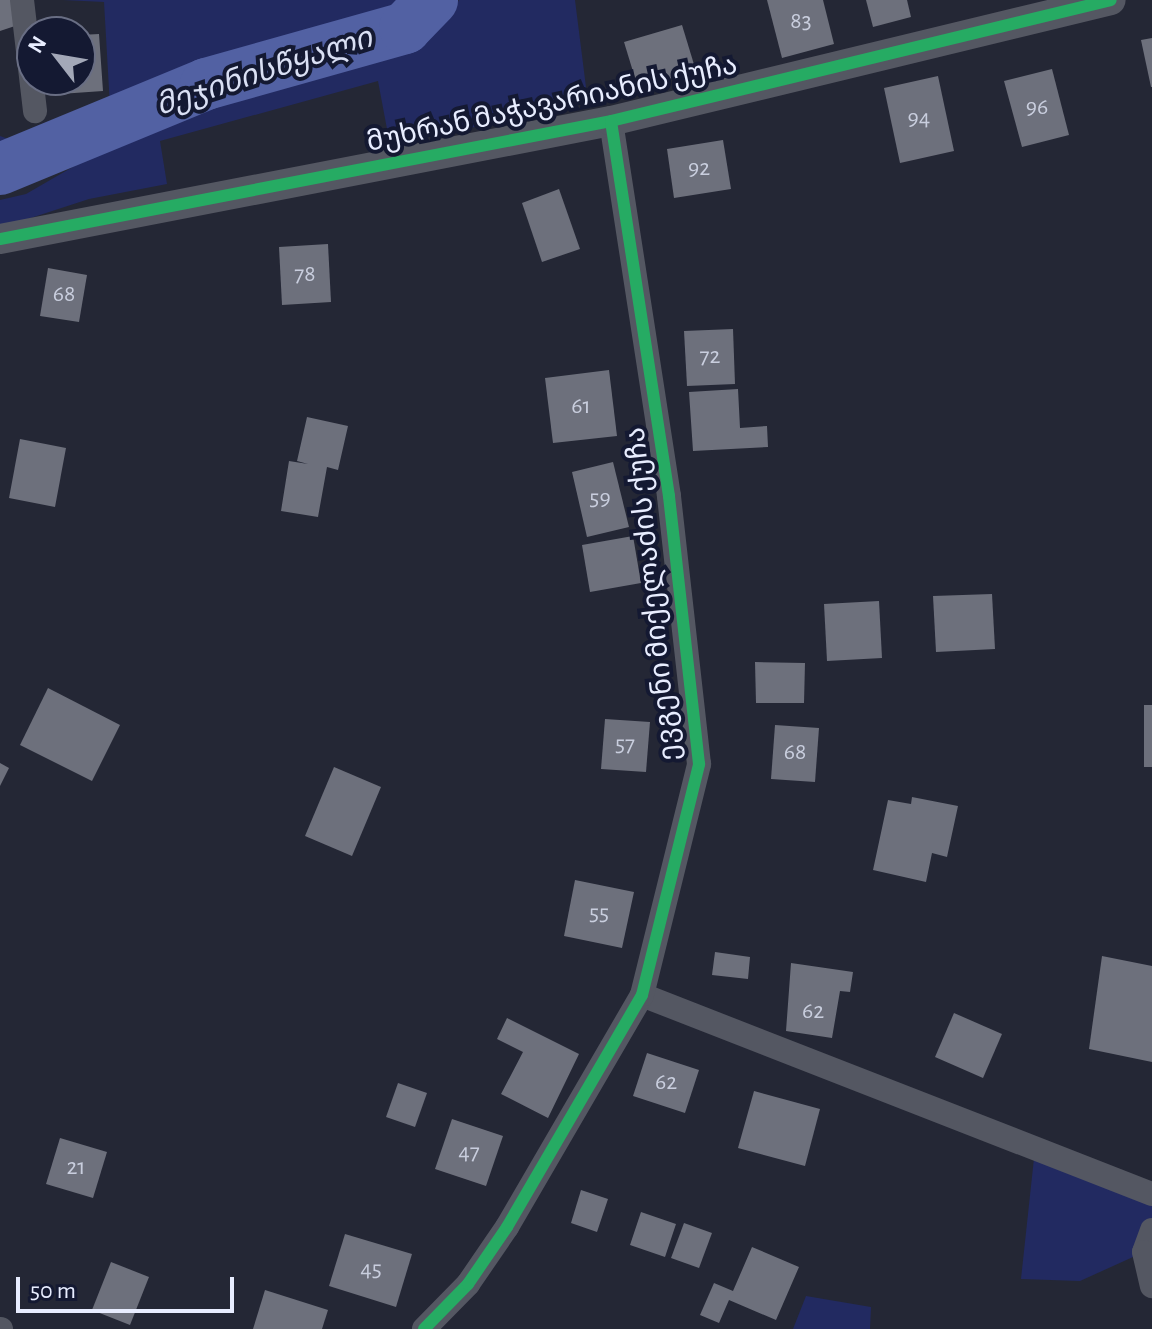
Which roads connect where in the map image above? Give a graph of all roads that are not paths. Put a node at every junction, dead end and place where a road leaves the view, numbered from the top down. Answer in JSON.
{"nodes":[{"id":1,"x":22,"y":0,"type":"edge"},
{"id":2,"x":1111,"y":0,"type":"edge"},
{"id":3,"x":35,"y":111,"type":"dead end"},
{"id":4,"x":611,"y":121,"type":"junction"},
{"id":5,"x":0,"y":239,"type":"edge"},
{"id":6,"x":642,"y":995,"type":"junction"},
{"id":7,"x":1152,"y":1194,"type":"edge"},
{"id":8,"x":1152,"y":1230,"type":"edge"},
{"id":9,"x":1152,"y":1286,"type":"edge"},
{"id":10,"x":424,"y":1329,"type":"edge"}],
"edges":[{"from":1,"to":3,"type":"street"},
{"from":2,"to":4,"type":"street","name":"მუხრან მაჭავარიანის ქუჩა"},
{"from":4,"to":5,"type":"street","name":"მუხრან მაჭავარიანის ქუჩა"},
{"from":4,"to":6,"type":"street","name":"ევგენი მიქელაძის ქუჩა"},
{"from":6,"to":7,"type":"street"},
{"from":6,"to":10,"type":"street","name":"ევგენი მიქელაძის ქუჩა"},
{"from":8,"to":9,"type":"street"}]}
